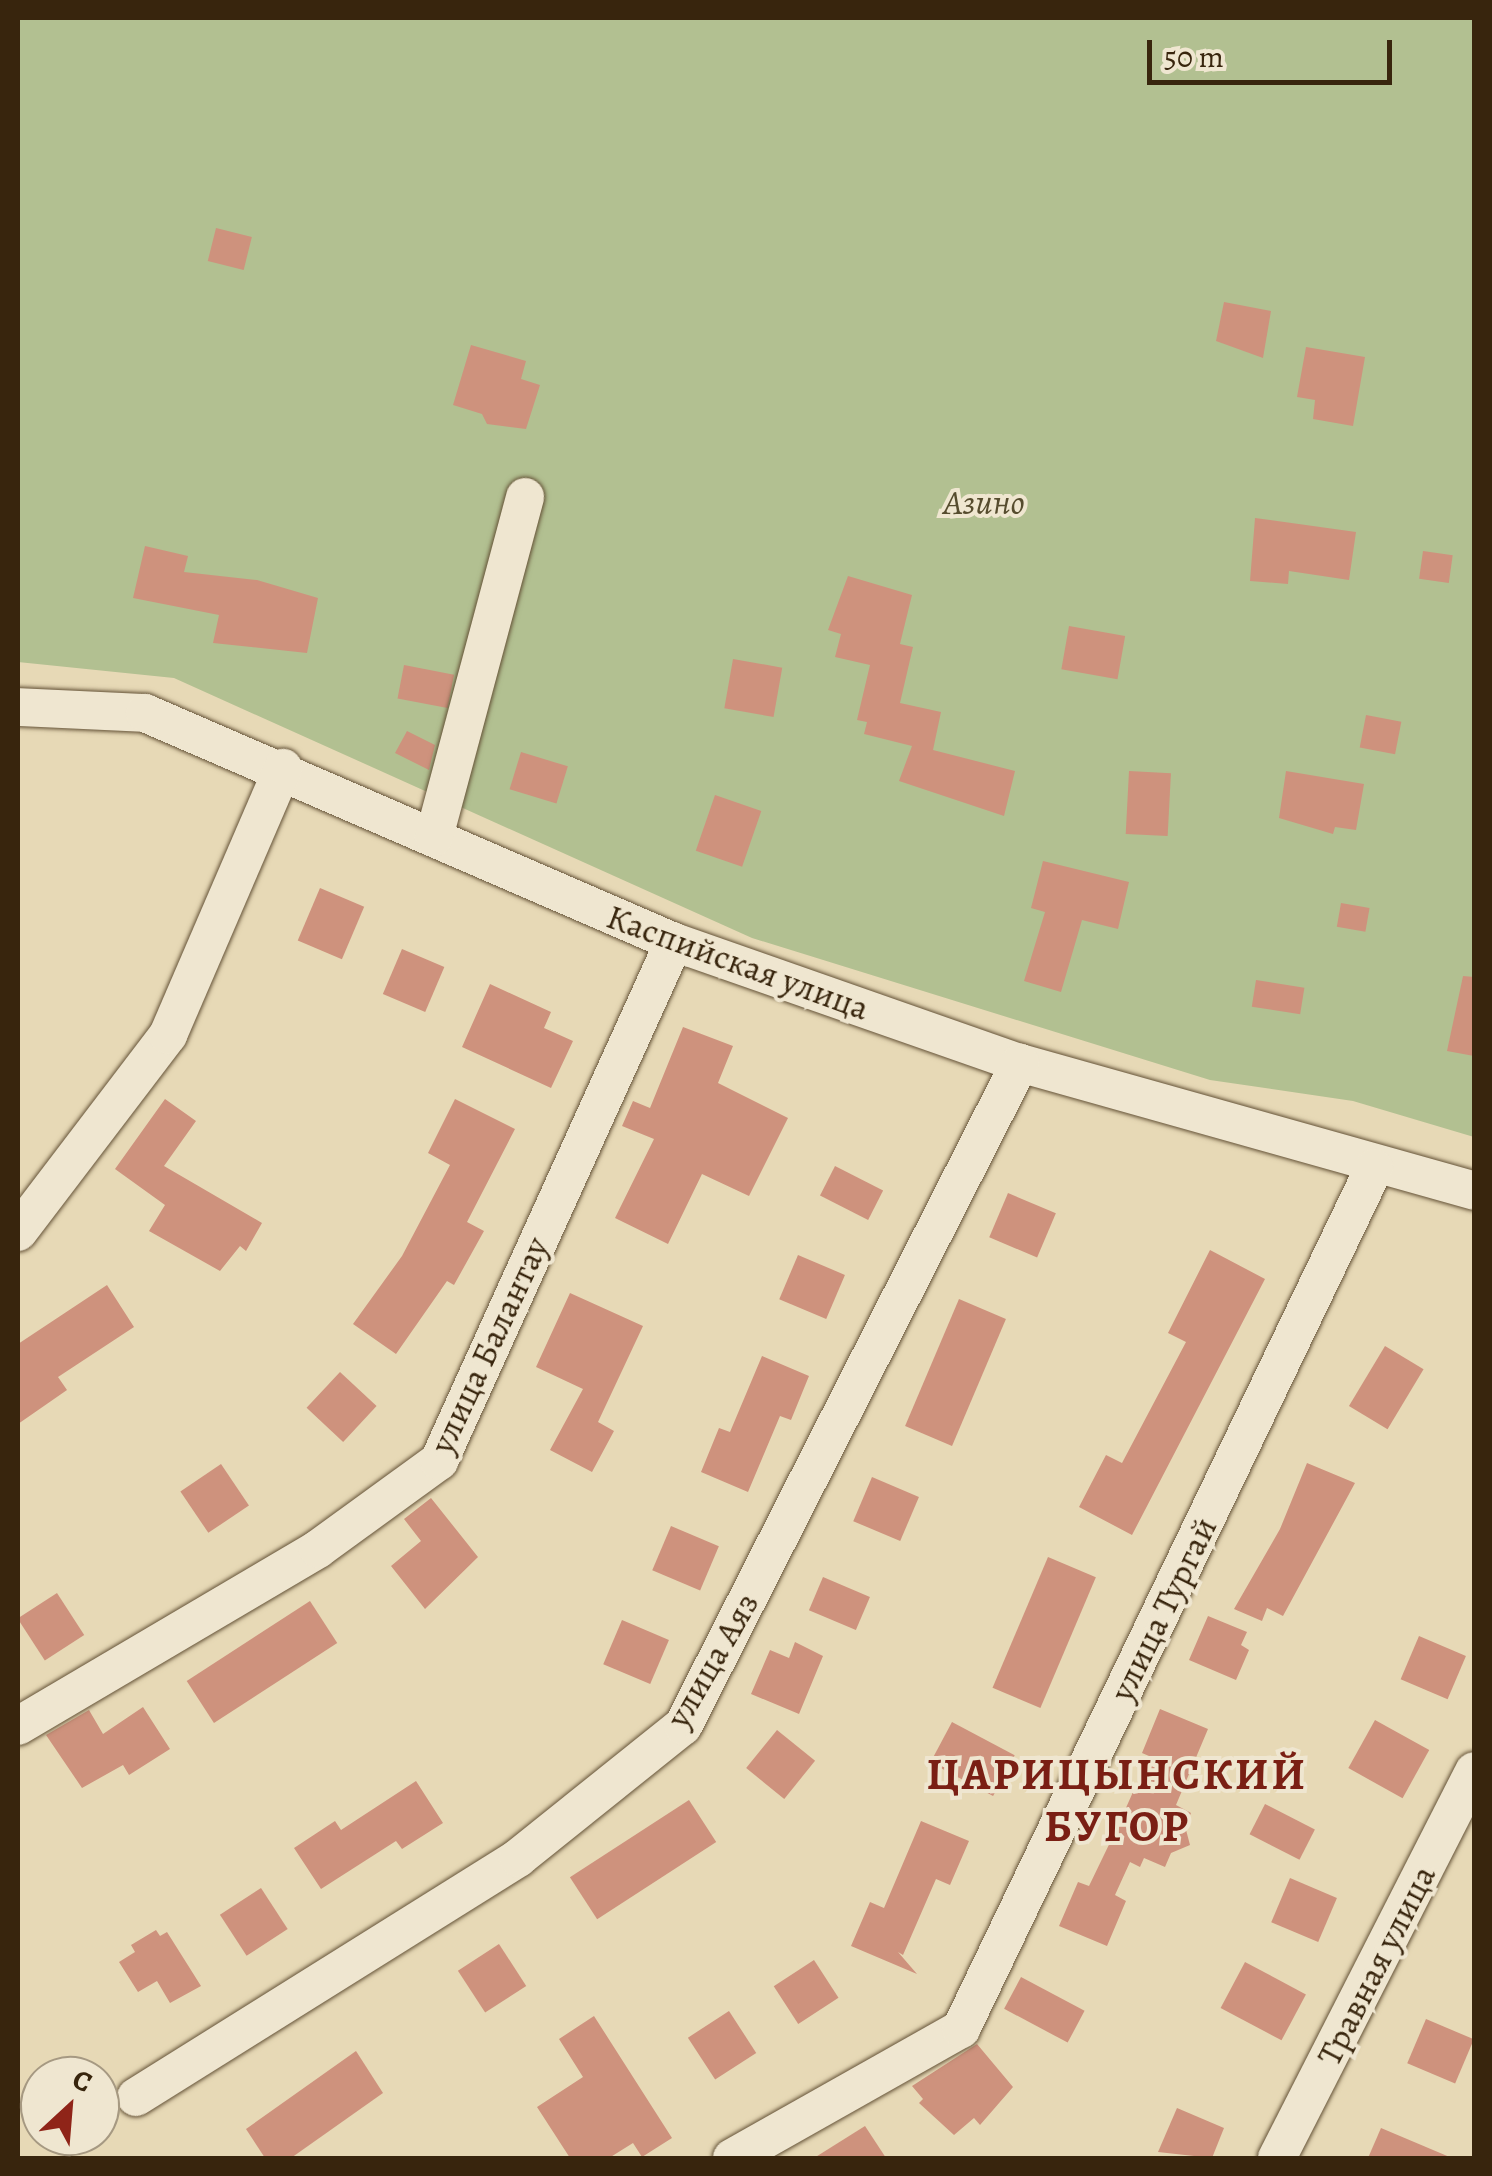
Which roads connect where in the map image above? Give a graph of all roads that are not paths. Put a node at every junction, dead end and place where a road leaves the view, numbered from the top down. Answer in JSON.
{"nodes":[{"id":1,"x":525,"y":497,"type":"dead end"},
{"id":2,"x":18,"y":707,"type":"edge"},
{"id":3,"x":283,"y":768,"type":"junction"},
{"id":4,"x":434,"y":837,"type":"junction"},
{"id":5,"x":674,"y":942,"type":"junction"},
{"id":6,"x":1020,"y":1064,"type":"junction"},
{"id":7,"x":1374,"y":1168,"type":"junction"},
{"id":8,"x":1474,"y":1191,"type":"edge"},
{"id":9,"x":18,"y":1232,"type":"edge"},
{"id":10,"x":18,"y":1726,"type":"edge"},
{"id":11,"x":1474,"y":1771,"type":"edge"},
{"id":12,"x":136,"y":2097,"type":"dead end"},
{"id":13,"x":732,"y":2158,"type":"edge"},
{"id":14,"x":1277,"y":2158,"type":"edge"}],
"edges":[{"from":1,"to":4,"type":"street"},
{"from":2,"to":3,"type":"street","name":"Каспийская улица"},
{"from":3,"to":4,"type":"street","name":"Каспийская улица"},
{"from":3,"to":9,"type":"street"},
{"from":4,"to":5,"type":"street","name":"Каспийская улица"},
{"from":5,"to":6,"type":"street","name":"Каспийская улица"},
{"from":5,"to":10,"type":"street","name":"улица Балантау"},
{"from":6,"to":7,"type":"street","name":"Каспийская улица"},
{"from":6,"to":12,"type":"street","name":"улица Аяз"},
{"from":7,"to":8,"type":"street","name":"Каспийская улица"},
{"from":7,"to":13,"type":"street","name":"улица Тургай"},
{"from":11,"to":14,"type":"street","name":"Травная улица"}]}
